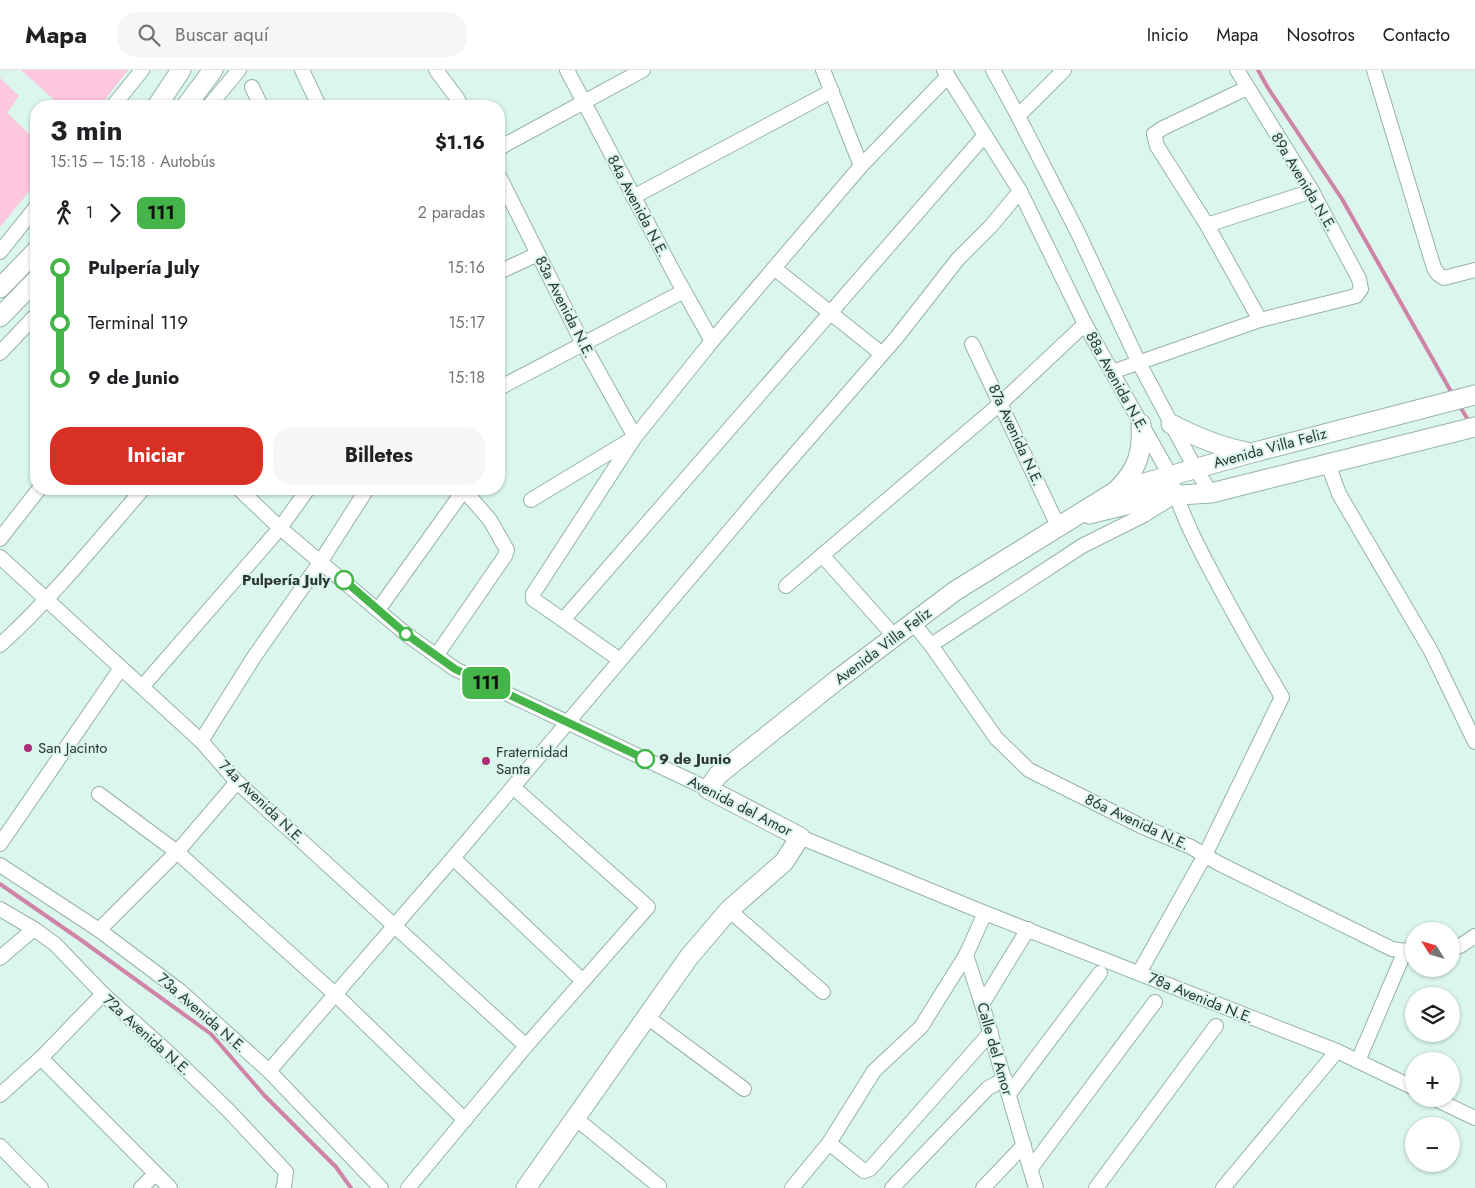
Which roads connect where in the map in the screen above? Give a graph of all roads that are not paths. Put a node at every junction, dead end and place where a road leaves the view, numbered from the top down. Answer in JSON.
{"nodes":[{"id":1,"x":142,"y":70,"type":"edge"},
{"id":2,"x":181,"y":70,"type":"edge"},
{"id":3,"x":213,"y":70,"type":"edge"},
{"id":4,"x":239,"y":70,"type":"edge"},
{"id":5,"x":302,"y":70,"type":"edge"},
{"id":6,"x":436,"y":70,"type":"edge"},
{"id":7,"x":567,"y":70,"type":"edge"},
{"id":8,"x":643,"y":70,"type":"edge"},
{"id":9,"x":823,"y":70,"type":"edge"},
{"id":10,"x":993,"y":70,"type":"edge"},
{"id":11,"x":1064,"y":70,"type":"edge"},
{"id":12,"x":1237,"y":70,"type":"edge"},
{"id":13,"x":1374,"y":70,"type":"edge"},
{"id":14,"x":946,"y":73,"type":"edge"},
{"id":15,"x":252,"y":87,"type":"dead end"},
{"id":16,"x":1247,"y":88,"type":"junction"},
{"id":17,"x":832,"y":91,"type":"junction"},
{"id":18,"x":118,"y":100,"type":"edge"},
{"id":19,"x":161,"y":100,"type":"edge"},
{"id":20,"x":190,"y":100,"type":"edge"},
{"id":21,"x":214,"y":100,"type":"edge"},
{"id":22,"x":258,"y":100,"type":"edge"},
{"id":23,"x":317,"y":100,"type":"edge"},
{"id":24,"x":457,"y":100,"type":"edge"},
{"id":25,"x":584,"y":102,"type":"junction"},
{"id":26,"x":1018,"y":116,"type":"junction"},
{"id":27,"x":985,"y":135,"type":"junction"},
{"id":28,"x":505,"y":145,"type":"edge"},
{"id":29,"x":860,"y":166,"type":"junction"},
{"id":30,"x":505,"y":188,"type":"edge"},
{"id":31,"x":1020,"y":191,"type":"junction"},
{"id":32,"x":1312,"y":192,"type":"junction"},
{"id":33,"x":633,"y":197,"type":"junction"},
{"id":34,"x":30,"y":214,"type":"edge"},
{"id":35,"x":1207,"y":225,"type":"junction"},
{"id":36,"x":0,"y":252,"type":"edge"},
{"id":37,"x":538,"y":254,"type":"junction"},
{"id":38,"x":30,"y":256,"type":"edge"},
{"id":39,"x":30,"y":257,"type":"edge"},
{"id":40,"x":774,"y":268,"type":"junction"},
{"id":41,"x":505,"y":269,"type":"edge"},
{"id":42,"x":1475,"y":270,"type":"edge"},
{"id":43,"x":0,"y":280,"type":"edge"},
{"id":44,"x":30,"y":286,"type":"edge"},
{"id":45,"x":0,"y":288,"type":"edge"},
{"id":46,"x":684,"y":291,"type":"junction"},
{"id":47,"x":830,"y":312,"type":"junction"},
{"id":48,"x":0,"y":317,"type":"edge"},
{"id":49,"x":1260,"y":320,"type":"junction"},
{"id":50,"x":30,"y":321,"type":"edge"},
{"id":51,"x":1085,"y":324,"type":"junction"},
{"id":52,"x":712,"y":341,"type":"junction"},
{"id":53,"x":583,"y":344,"type":"junction"},
{"id":54,"x":972,"y":344,"type":"dead end"},
{"id":55,"x":0,"y":353,"type":"edge"},
{"id":56,"x":882,"y":354,"type":"junction"},
{"id":57,"x":1139,"y":363,"type":"junction"},
{"id":58,"x":1112,"y":372,"type":"junction"},
{"id":59,"x":505,"y":385,"type":"edge"},
{"id":60,"x":1471,"y":396,"type":"edge"},
{"id":61,"x":1001,"y":403,"type":"junction"},
{"id":62,"x":1141,"y":424,"type":"junction"},
{"id":63,"x":1171,"y":424,"type":"junction"},
{"id":64,"x":1468,"y":429,"type":"edge"},
{"id":65,"x":635,"y":437,"type":"junction"},
{"id":66,"x":1250,"y":453,"type":"junction"},
{"id":67,"x":1328,"y":464,"type":"junction"},
{"id":68,"x":1195,"y":468,"type":"junction"},
{"id":69,"x":1170,"y":475,"type":"junction"},
{"id":70,"x":1116,"y":491,"type":"junction"},
{"id":71,"x":1211,"y":494,"type":"junction"},
{"id":72,"x":34,"y":495,"type":"edge"},
{"id":73,"x":138,"y":495,"type":"edge"},
{"id":74,"x":245,"y":495,"type":"edge"},
{"id":75,"x":304,"y":495,"type":"edge"},
{"id":76,"x":363,"y":495,"type":"edge"},
{"id":77,"x":460,"y":495,"type":"edge"},
{"id":78,"x":468,"y":495,"type":"edge"},
{"id":79,"x":1175,"y":495,"type":"junction"},
{"id":80,"x":530,"y":500,"type":"dead end"},
{"id":81,"x":1065,"y":522,"type":"junction"},
{"id":82,"x":280,"y":528,"type":"junction"},
{"id":83,"x":0,"y":539,"type":"edge"},
{"id":84,"x":822,"y":555,"type":"junction"},
{"id":85,"x":0,"y":557,"type":"edge"},
{"id":86,"x":321,"y":561,"type":"junction"},
{"id":87,"x":786,"y":586,"type":"dead end"},
{"id":88,"x":46,"y":599,"type":"junction"},
{"id":89,"x":378,"y":610,"type":"junction"},
{"id":90,"x":563,"y":620,"type":"junction"},
{"id":91,"x":913,"y":623,"type":"junction"},
{"id":92,"x":895,"y":637,"type":"junction"},
{"id":93,"x":0,"y":645,"type":"edge"},
{"id":94,"x":931,"y":645,"type":"junction"},
{"id":95,"x":436,"y":656,"type":"junction"},
{"id":96,"x":620,"y":660,"type":"junction"},
{"id":97,"x":121,"y":668,"type":"junction"},
{"id":98,"x":142,"y":687,"type":"junction"},
{"id":99,"x":566,"y":722,"type":"junction"},
{"id":100,"x":201,"y":741,"type":"junction"},
{"id":101,"x":1475,"y":742,"type":"edge"},
{"id":102,"x":237,"y":782,"type":"junction"},
{"id":103,"x":513,"y":787,"type":"junction"},
{"id":104,"x":708,"y":789,"type":"junction"},
{"id":105,"x":99,"y":794,"type":"dead end"},
{"id":106,"x":800,"y":836,"type":"junction"},
{"id":107,"x":0,"y":844,"type":"edge"},
{"id":108,"x":177,"y":852,"type":"junction"},
{"id":109,"x":1205,"y":855,"type":"junction"},
{"id":110,"x":453,"y":858,"type":"junction"},
{"id":111,"x":0,"y":866,"type":"edge"},
{"id":112,"x":0,"y":909,"type":"edge"},
{"id":113,"x":729,"y":910,"type":"junction"},
{"id":114,"x":985,"y":913,"type":"junction"},
{"id":115,"x":394,"y":926,"type":"junction"},
{"id":116,"x":34,"y":929,"type":"junction"},
{"id":117,"x":1028,"y":929,"type":"junction"},
{"id":118,"x":99,"y":930,"type":"junction"},
{"id":119,"x":1475,"y":936,"type":"edge"},
{"id":120,"x":1460,"y":946,"type":"edge"},
{"id":121,"x":1405,"y":949,"type":"edge"},
{"id":122,"x":966,"y":955,"type":"junction"},
{"id":123,"x":0,"y":958,"type":"edge"},
{"id":124,"x":1405,"y":960,"type":"edge"},
{"id":125,"x":1100,"y":973,"type":"dead end"},
{"id":126,"x":1139,"y":973,"type":"junction"},
{"id":127,"x":583,"y":981,"type":"junction"},
{"id":128,"x":823,"y":992,"type":"dead end"},
{"id":129,"x":103,"y":994,"type":"junction"},
{"id":130,"x":336,"y":995,"type":"junction"},
{"id":131,"x":1155,"y":1002,"type":"dead end"},
{"id":132,"x":982,"y":1004,"type":"junction"},
{"id":133,"x":647,"y":1017,"type":"junction"},
{"id":134,"x":1216,"y":1026,"type":"dead end"},
{"id":135,"x":991,"y":1032,"type":"junction"},
{"id":136,"x":526,"y":1046,"type":"junction"},
{"id":137,"x":1336,"y":1051,"type":"junction"},
{"id":138,"x":41,"y":1058,"type":"junction"},
{"id":139,"x":1358,"y":1061,"type":"junction"},
{"id":140,"x":269,"y":1071,"type":"junction"},
{"id":141,"x":1005,"y":1079,"type":"junction"},
{"id":142,"x":1405,"y":1084,"type":"edge"},
{"id":143,"x":744,"y":1089,"type":"dead end"},
{"id":144,"x":1009,"y":1094,"type":"junction"},
{"id":145,"x":0,"y":1095,"type":"edge"},
{"id":146,"x":1452,"y":1107,"type":"edge"},
{"id":147,"x":575,"y":1118,"type":"junction"},
{"id":148,"x":1475,"y":1118,"type":"edge"},
{"id":149,"x":465,"y":1120,"type":"junction"},
{"id":150,"x":829,"y":1143,"type":"junction"},
{"id":151,"x":1024,"y":1145,"type":"junction"},
{"id":152,"x":0,"y":1146,"type":"edge"},
{"id":153,"x":1030,"y":1168,"type":"junction"},
{"id":154,"x":156,"y":1174,"type":"junction"},
{"id":155,"x":660,"y":1186,"type":"dead end"},
{"id":156,"x":41,"y":1188,"type":"edge"},
{"id":157,"x":141,"y":1188,"type":"edge"},
{"id":158,"x":170,"y":1188,"type":"edge"},
{"id":159,"x":282,"y":1188,"type":"edge"},
{"id":160,"x":382,"y":1188,"type":"edge"},
{"id":161,"x":408,"y":1188,"type":"edge"},
{"id":162,"x":526,"y":1188,"type":"edge"},
{"id":163,"x":792,"y":1188,"type":"edge"},
{"id":164,"x":892,"y":1188,"type":"edge"},
{"id":165,"x":984,"y":1188,"type":"edge"},
{"id":166,"x":1036,"y":1188,"type":"edge"},
{"id":167,"x":1096,"y":1188,"type":"edge"},
{"id":168,"x":1223,"y":1188,"type":"edge"}],
"edges":[{"from":1,"to":18,"type":"street"},
{"from":2,"to":19,"type":"street"},
{"from":3,"to":20,"type":"street"},
{"from":4,"to":21,"type":"street"},
{"from":5,"to":23,"type":"street"},
{"from":6,"to":24,"type":"street"},
{"from":7,"to":25,"type":"street","name":"84a Avenida N.E."},
{"from":8,"to":25,"type":"street"},
{"from":9,"to":17,"type":"street"},
{"from":10,"to":26,"type":"street","name":"88a Avenida N.E."},
{"from":11,"to":26,"type":"street"},
{"from":12,"to":16,"type":"street","name":"89a Avenida N.E."},
{"from":13,"to":42,"type":"street"},
{"from":14,"to":27,"type":"street","name":"88a Avenida N.E."},
{"from":14,"to":29,"type":"street"},
{"from":15,"to":22,"type":"street"},
{"from":16,"to":32,"type":"street","name":"89a Avenida N.E."},
{"from":16,"to":35,"type":"street"},
{"from":17,"to":29,"type":"street"},
{"from":17,"to":33,"type":"street"},
{"from":25,"to":28,"type":"street"},
{"from":25,"to":33,"type":"street","name":"84a Avenida N.E."},
{"from":26,"to":57,"type":"street","name":"88a Avenida N.E."},
{"from":27,"to":31,"type":"street","name":"88a Avenida N.E."},
{"from":27,"to":47,"type":"street"},
{"from":29,"to":40,"type":"street"},
{"from":30,"to":37,"type":"street","name":"83a Avenida N.E."},
{"from":31,"to":51,"type":"street","name":"88a Avenida N.E."},
{"from":31,"to":56,"type":"street"},
{"from":32,"to":35,"type":"street"},
{"from":32,"to":49,"type":"street","name":"89a Avenida N.E."},
{"from":33,"to":46,"type":"street","name":"84a Avenida N.E."},
{"from":34,"to":36,"type":"street"},
{"from":35,"to":49,"type":"street"},
{"from":37,"to":41,"type":"street"},
{"from":37,"to":53,"type":"street","name":"83a Avenida N.E."},
{"from":38,"to":43,"type":"street"},
{"from":39,"to":45,"type":"street"},
{"from":40,"to":47,"type":"street"},
{"from":40,"to":52,"type":"street"},
{"from":44,"to":48,"type":"street"},
{"from":46,"to":52,"type":"street","name":"84a Avenida N.E."},
{"from":46,"to":53,"type":"street"},
{"from":47,"to":56,"type":"street"},
{"from":47,"to":90,"type":"street"},
{"from":49,"to":57,"type":"street"},
{"from":50,"to":55,"type":"street"},
{"from":51,"to":58,"type":"street","name":"88a Avenida N.E."},
{"from":51,"to":61,"type":"street"},
{"from":52,"to":65,"type":"street"},
{"from":53,"to":59,"type":"street"},
{"from":53,"to":65,"type":"street","name":"83a Avenida N.E."},
{"from":54,"to":61,"type":"street","name":"87a Avenida N.E."},
{"from":56,"to":96,"type":"street"},
{"from":57,"to":58,"type":"street"},
{"from":57,"to":63,"type":"street","name":"88a Avenida N.E."},
{"from":58,"to":62,"type":"street","name":"88a Avenida N.E."},
{"from":60,"to":66,"type":"street","name":"Avenida Villa Feliz"},
{"from":61,"to":81,"type":"street","name":"87a Avenida N.E."},
{"from":61,"to":84,"type":"street"},
{"from":62,"to":69,"type":"street","name":"88a Avenida N.E."},
{"from":62,"to":70,"type":"street"},
{"from":63,"to":66,"type":"street"},
{"from":63,"to":68,"type":"street","name":"88a Avenida N.E."},
{"from":64,"to":67,"type":"street","name":"Avenida Villa Feliz"},
{"from":65,"to":80,"type":"street"},
{"from":65,"to":90,"type":"street"},
{"from":66,"to":68,"type":"street","name":"Avenida Villa Feliz"},
{"from":67,"to":71,"type":"street","name":"Avenida Villa Feliz"},
{"from":67,"to":101,"type":"street"},
{"from":68,"to":69,"type":"street","name":"Avenida Villa Feliz"},
{"from":68,"to":71,"type":"street","name":"88a Avenida N.E."},
{"from":69,"to":70,"type":"street","name":"Avenida Villa Feliz"},
{"from":69,"to":79,"type":"street","name":"88a Avenida N.E."},
{"from":70,"to":81,"type":"street","name":"Avenida Villa Feliz"},
{"from":71,"to":79,"type":"street","name":"Avenida Villa Feliz"},
{"from":72,"to":83,"type":"street"},
{"from":73,"to":88,"type":"street"},
{"from":74,"to":82,"type":"street","name":"Avenida del Amor"},
{"from":75,"to":82,"type":"street"},
{"from":76,"to":86,"type":"street"},
{"from":77,"to":89,"type":"street"},
{"from":78,"to":95,"type":"street"},
{"from":79,"to":81,"type":"street","name":"Avenida Villa Feliz"},
{"from":79,"to":94,"type":"street"},
{"from":79,"to":109,"type":"street","name":"88a Avenida N.E."},
{"from":81,"to":91,"type":"street","name":"Avenida Villa Feliz"},
{"from":82,"to":86,"type":"street","name":"Avenida del Amor"},
{"from":82,"to":98,"type":"street"},
{"from":84,"to":87,"type":"street"},
{"from":84,"to":92,"type":"street"},
{"from":85,"to":88,"type":"street","name":"74a Avenida N.E."},
{"from":86,"to":89,"type":"street","name":"Avenida del Amor"},
{"from":86,"to":100,"type":"street"},
{"from":88,"to":93,"type":"street"},
{"from":88,"to":97,"type":"street","name":"74a Avenida N.E."},
{"from":89,"to":95,"type":"street","name":"Avenida del Amor"},
{"from":90,"to":96,"type":"street"},
{"from":91,"to":92,"type":"street","name":"Avenida Villa Feliz"},
{"from":91,"to":94,"type":"street","name":"86a Avenida N.E."},
{"from":92,"to":104,"type":"street","name":"Avenida Villa Feliz"},
{"from":94,"to":109,"type":"street","name":"86a Avenida N.E."},
{"from":95,"to":99,"type":"street","name":"Avenida del Amor"},
{"from":96,"to":99,"type":"street"},
{"from":97,"to":98,"type":"street","name":"74a Avenida N.E."},
{"from":97,"to":107,"type":"street"},
{"from":98,"to":100,"type":"street","name":"74a Avenida N.E."},
{"from":99,"to":103,"type":"street"},
{"from":99,"to":104,"type":"street","name":"Avenida del Amor"},
{"from":100,"to":102,"type":"street","name":"74a Avenida N.E."},
{"from":102,"to":108,"type":"street"},
{"from":102,"to":115,"type":"street","name":"74a Avenida N.E."},
{"from":103,"to":110,"type":"street"},
{"from":103,"to":127,"type":"street"},
{"from":104,"to":106,"type":"street","name":"Avenida del Amor"},
{"from":105,"to":108,"type":"street"},
{"from":106,"to":113,"type":"street"},
{"from":106,"to":114,"type":"street","name":"Avenida del Amor"},
{"from":108,"to":118,"type":"street"},
{"from":108,"to":130,"type":"street"},
{"from":109,"to":121,"type":"street","name":"86a Avenida N.E."},
{"from":109,"to":126,"type":"street"},
{"from":110,"to":115,"type":"street"},
{"from":110,"to":127,"type":"street"},
{"from":111,"to":118,"type":"street","name":"73a Avenida N.E."},
{"from":112,"to":116,"type":"street","name":"72a Avenida N.E."},
{"from":113,"to":128,"type":"street"},
{"from":113,"to":133,"type":"street"},
{"from":114,"to":117,"type":"street","name":"78a Avenida N.E."},
{"from":114,"to":122,"type":"street"},
{"from":115,"to":130,"type":"street"},
{"from":115,"to":136,"type":"street","name":"74a Avenida N.E."},
{"from":116,"to":123,"type":"street"},
{"from":116,"to":129,"type":"street","name":"72a Avenida N.E."},
{"from":117,"to":126,"type":"street","name":"78a Avenida N.E."},
{"from":117,"to":132,"type":"street"},
{"from":118,"to":140,"type":"street","name":"73a Avenida N.E."},
{"from":119,"to":120,"type":"street"},
{"from":122,"to":132,"type":"street","name":"Calle del Amor"},
{"from":122,"to":150,"type":"street"},
{"from":124,"to":139,"type":"street"},
{"from":125,"to":144,"type":"street"},
{"from":126,"to":137,"type":"street","name":"78a Avenida N.E."},
{"from":127,"to":136,"type":"street"},
{"from":129,"to":138,"type":"street"},
{"from":129,"to":159,"type":"street","name":"72a Avenida N.E."},
{"from":130,"to":140,"type":"street"},
{"from":130,"to":149,"type":"street"},
{"from":131,"to":153,"type":"street"},
{"from":132,"to":135,"type":"street","name":"Calle del Amor"},
{"from":133,"to":143,"type":"street"},
{"from":133,"to":147,"type":"street"},
{"from":134,"to":167,"type":"street"},
{"from":135,"to":141,"type":"street","name":"Calle del Amor"},
{"from":135,"to":150,"type":"street"},
{"from":136,"to":149,"type":"street"},
{"from":137,"to":139,"type":"street","name":"78a Avenida N.E."},
{"from":137,"to":168,"type":"street"},
{"from":138,"to":145,"type":"street"},
{"from":138,"to":154,"type":"street"},
{"from":139,"to":142,"type":"street","name":"78a Avenida N.E."},
{"from":140,"to":160,"type":"street","name":"73a Avenida N.E."},
{"from":141,"to":144,"type":"street","name":"Calle del Amor"},
{"from":141,"to":164,"type":"street"},
{"from":144,"to":151,"type":"street","name":"Calle del Amor"},
{"from":146,"to":148,"type":"street"},
{"from":147,"to":155,"type":"street"},
{"from":147,"to":162,"type":"street"},
{"from":149,"to":161,"type":"street"},
{"from":150,"to":163,"type":"street"},
{"from":151,"to":153,"type":"street","name":"Calle del Amor"},
{"from":151,"to":165,"type":"street"},
{"from":152,"to":156,"type":"street"},
{"from":153,"to":166,"type":"street","name":"Calle del Amor"},
{"from":154,"to":157,"type":"street"},
{"from":154,"to":158,"type":"street"}]}
